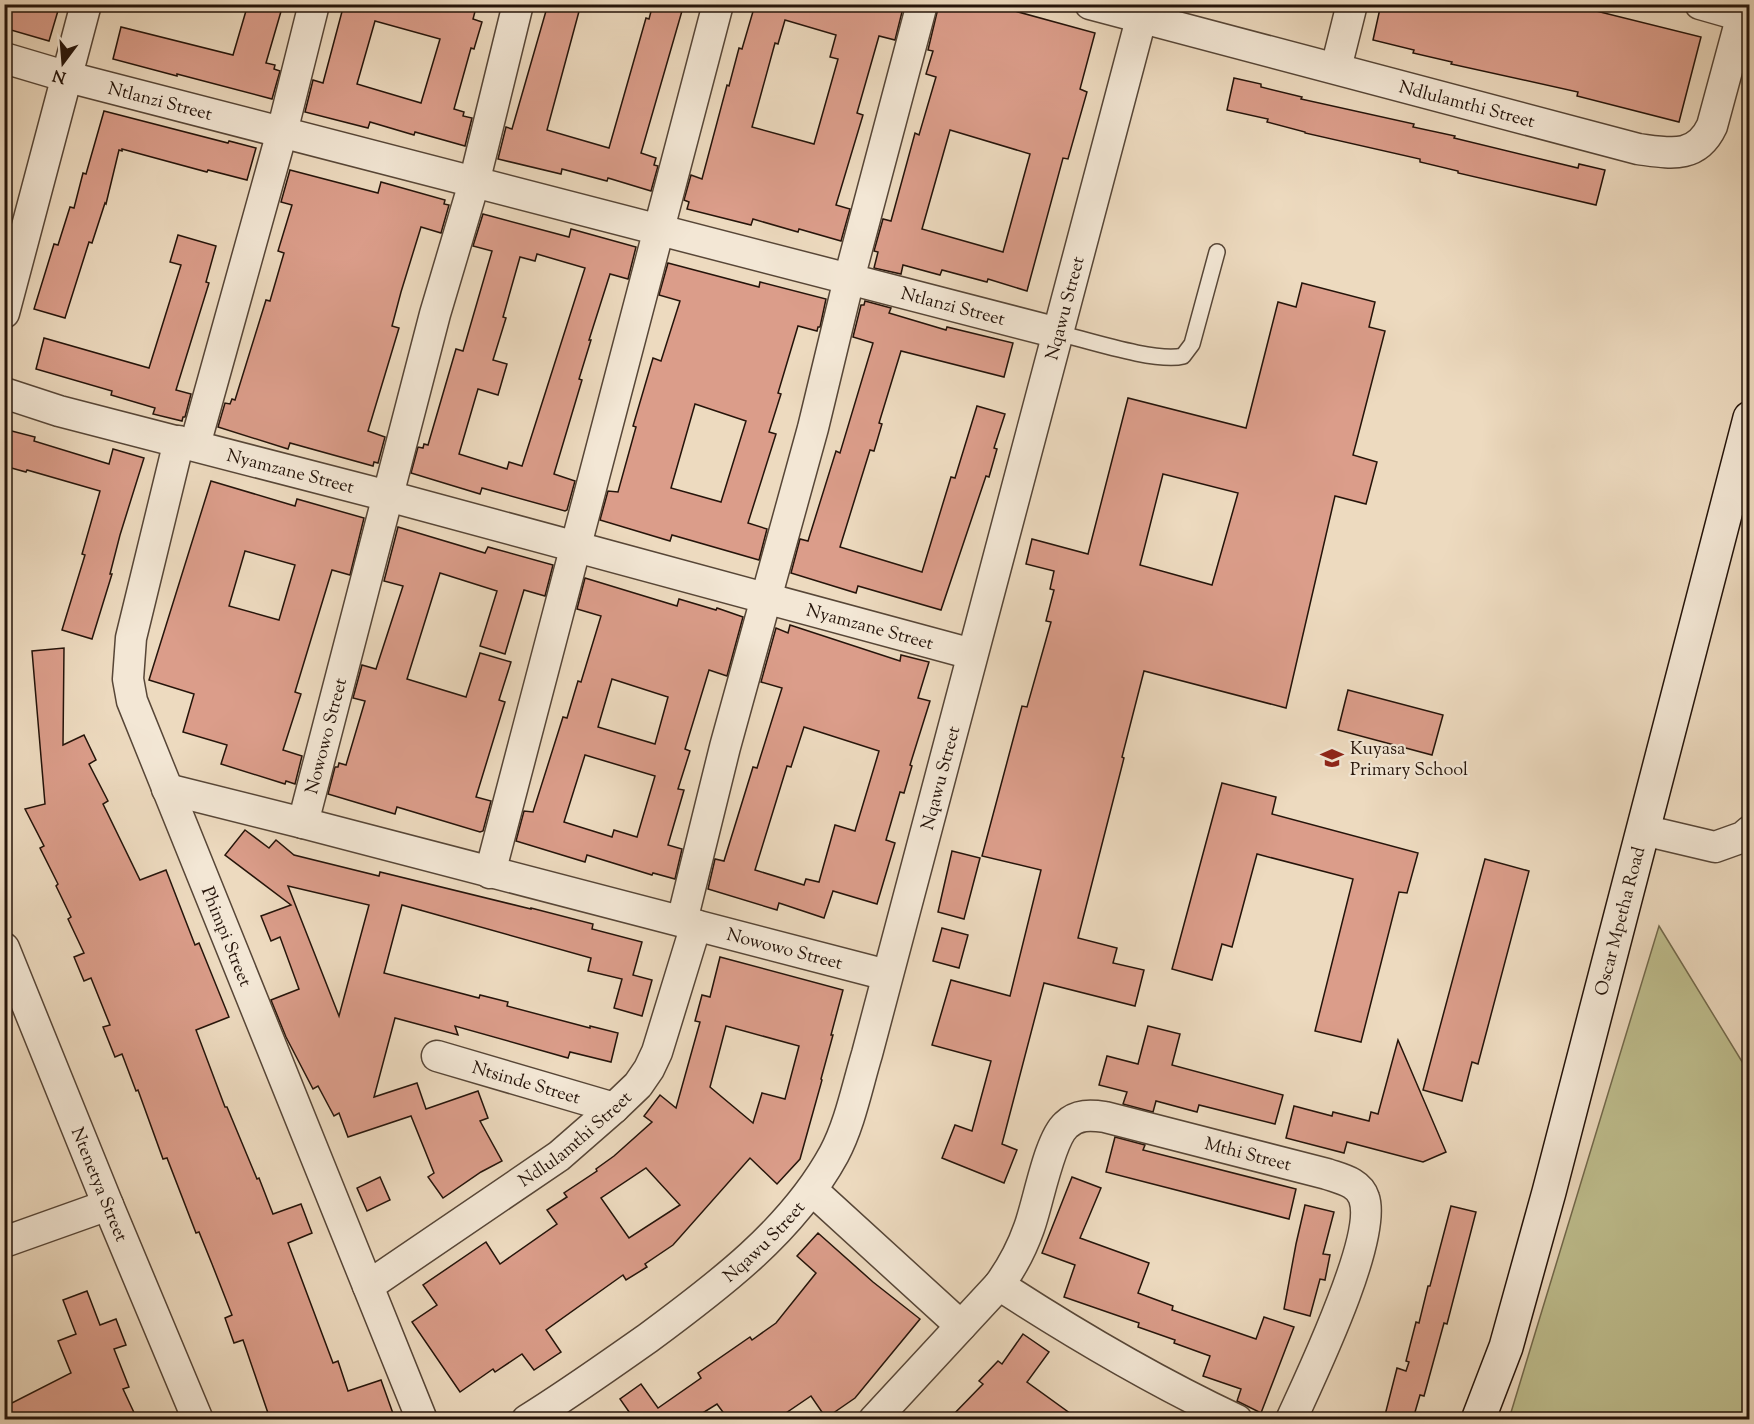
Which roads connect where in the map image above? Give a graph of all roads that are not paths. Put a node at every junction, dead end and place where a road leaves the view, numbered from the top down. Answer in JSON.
{"nodes":[{"id":1,"x":86,"y":4,"type":"edge"},
{"id":2,"x":314,"y":4,"type":"edge"},
{"id":3,"x":718,"y":4,"type":"edge"},
{"id":4,"x":922,"y":4,"type":"edge"},
{"id":5,"x":1090,"y":4,"type":"edge"},
{"id":6,"x":1352,"y":4,"type":"edge"},
{"id":7,"x":1700,"y":4,"type":"edge"},
{"id":8,"x":517,"y":9,"type":"edge"},
{"id":9,"x":1743,"y":10,"type":"edge"},
{"id":10,"x":1143,"y":11,"type":"edge"},
{"id":11,"x":4,"y":58,"type":"edge"},
{"id":12,"x":1336,"y":68,"type":"junction"},
{"id":13,"x":68,"y":76,"type":"junction"},
{"id":14,"x":282,"y":132,"type":"junction"},
{"id":15,"x":474,"y":183,"type":"junction"},
{"id":16,"x":657,"y":229,"type":"junction"},
{"id":17,"x":1218,"y":252,"type":"dead end"},
{"id":18,"x":849,"y":279,"type":"junction"},
{"id":19,"x":4,"y":313,"type":"edge"},
{"id":20,"x":1058,"y":333,"type":"junction"},
{"id":21,"x":4,"y":393,"type":"edge"},
{"id":22,"x":1749,"y":418,"type":"edge"},
{"id":23,"x":187,"y":443,"type":"junction"},
{"id":24,"x":388,"y":496,"type":"junction"},
{"id":25,"x":576,"y":547,"type":"junction"},
{"id":26,"x":767,"y":599,"type":"junction"},
{"id":27,"x":972,"y":654,"type":"junction"},
{"id":28,"x":167,"y":789,"type":"junction"},
{"id":29,"x":303,"y":822,"type":"junction"},
{"id":30,"x":1643,"y":830,"type":"junction"},
{"id":31,"x":1749,"y":831,"type":"edge"},
{"id":32,"x":490,"y":873,"type":"junction"},
{"id":33,"x":689,"y":923,"type":"junction"},
{"id":34,"x":4,"y":948,"type":"edge"},
{"id":35,"x":887,"y":975,"type":"junction"},
{"id":36,"x":437,"y":1056,"type":"dead end"},
{"id":37,"x":614,"y":1108,"type":"junction"},
{"id":38,"x":812,"y":1190,"type":"junction"},
{"id":39,"x":108,"y":1205,"type":"junction"},
{"id":40,"x":4,"y":1242,"type":"edge"},
{"id":41,"x":999,"y":1285,"type":"junction"},
{"id":42,"x":368,"y":1286,"type":"junction"},
{"id":43,"x":961,"y":1326,"type":"junction"},
{"id":44,"x":198,"y":1419,"type":"edge"},
{"id":45,"x":422,"y":1419,"type":"edge"},
{"id":46,"x":527,"y":1419,"type":"edge"},
{"id":47,"x":874,"y":1419,"type":"edge"},
{"id":48,"x":1237,"y":1419,"type":"edge"},
{"id":49,"x":1291,"y":1419,"type":"edge"},
{"id":50,"x":1478,"y":1419,"type":"edge"}],
"edges":[{"from":1,"to":13,"type":"street"},
{"from":2,"to":14,"type":"street"},
{"from":3,"to":16,"type":"street"},
{"from":4,"to":18,"type":"street"},
{"from":5,"to":10,"type":"street","name":"Ndlulamthi Street"},
{"from":6,"to":12,"type":"street"},
{"from":7,"to":9,"type":"street"},
{"from":8,"to":15,"type":"street"},
{"from":9,"to":12,"type":"street","name":"Ndlulamthi Street"},
{"from":10,"to":12,"type":"street","name":"Ndlulamthi Street"},
{"from":10,"to":20,"type":"street","name":"Nqawu Street"},
{"from":11,"to":13,"type":"street","name":"Ntlanzi Street"},
{"from":13,"to":14,"type":"street","name":"Ntlanzi Street"},
{"from":13,"to":19,"type":"street"},
{"from":14,"to":15,"type":"street","name":"Ntlanzi Street"},
{"from":14,"to":23,"type":"street"},
{"from":15,"to":16,"type":"street","name":"Ntlanzi Street"},
{"from":15,"to":24,"type":"street"},
{"from":16,"to":18,"type":"street","name":"Ntlanzi Street"},
{"from":16,"to":25,"type":"street"},
{"from":17,"to":20,"type":"lane"},
{"from":18,"to":20,"type":"street","name":"Ntlanzi Street"},
{"from":18,"to":26,"type":"street"},
{"from":20,"to":27,"type":"street","name":"Nqawu Street"},
{"from":21,"to":23,"type":"street","name":"Nyamzane Street"},
{"from":22,"to":30,"type":"street","name":"Oscar Mpetha Road"},
{"from":23,"to":24,"type":"street","name":"Nyamzane Street"},
{"from":23,"to":28,"type":"street","name":"Phimpi Street"},
{"from":24,"to":25,"type":"street","name":"Nyamzane Street"},
{"from":24,"to":29,"type":"street","name":"Nowowo Street"},
{"from":25,"to":26,"type":"street","name":"Nyamzane Street"},
{"from":25,"to":32,"type":"street"},
{"from":26,"to":27,"type":"street","name":"Nyamzane Street"},
{"from":26,"to":33,"type":"street"},
{"from":27,"to":35,"type":"street","name":"Nqawu Street"},
{"from":28,"to":29,"type":"street","name":"Nowowo Street"},
{"from":28,"to":42,"type":"street","name":"Phimpi Street"},
{"from":29,"to":32,"type":"street","name":"Nowowo Street"},
{"from":30,"to":31,"type":"street"},
{"from":30,"to":50,"type":"street","name":"Oscar Mpetha Road"},
{"from":32,"to":33,"type":"street","name":"Nowowo Street"},
{"from":33,"to":35,"type":"street","name":"Nowowo Street"},
{"from":33,"to":37,"type":"street","name":"Ndlulamthi Street"},
{"from":34,"to":39,"type":"street","name":"Ntenetya Street"},
{"from":35,"to":38,"type":"street","name":"Nqawu Street"},
{"from":36,"to":37,"type":"street","name":"Ntsinde Street"},
{"from":37,"to":42,"type":"street","name":"Ndlulamthi Street"},
{"from":38,"to":43,"type":"street"},
{"from":38,"to":46,"type":"street","name":"Nqawu Street"},
{"from":39,"to":40,"type":"street"},
{"from":39,"to":44,"type":"street","name":"Ntenetya Street"},
{"from":41,"to":43,"type":"street","name":"Mthi Street"},
{"from":41,"to":48,"type":"street"},
{"from":41,"to":49,"type":"street","name":"Mthi Street"},
{"from":42,"to":45,"type":"street","name":"Phimpi Street"},
{"from":43,"to":47,"type":"street","name":"Mthi Street"}]}
